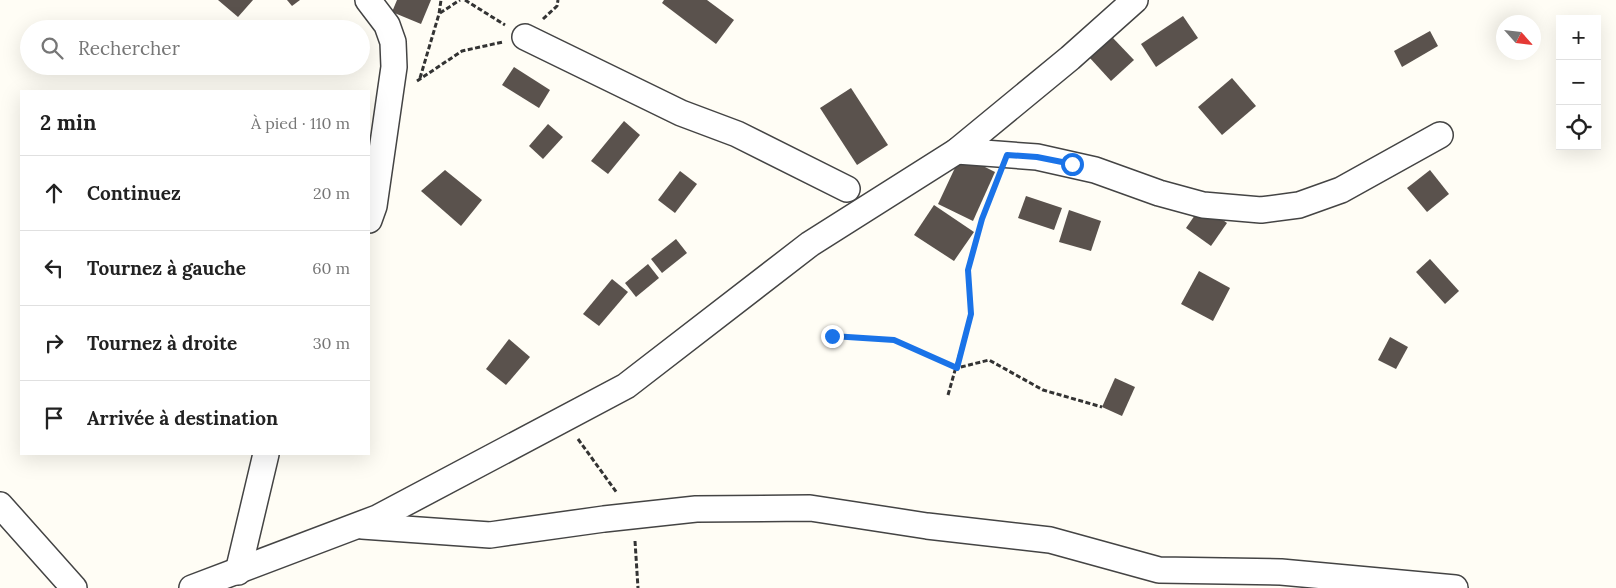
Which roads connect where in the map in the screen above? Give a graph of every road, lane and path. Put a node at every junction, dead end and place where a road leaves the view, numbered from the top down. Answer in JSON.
{"nodes":[{"id":1,"x":368,"y":0,"type":"edge"},
{"id":2,"x":441,"y":0,"type":"edge"},
{"id":3,"x":460,"y":0,"type":"edge"},
{"id":4,"x":465,"y":0,"type":"edge"},
{"id":5,"x":558,"y":0,"type":"edge"},
{"id":6,"x":1135,"y":0,"type":"edge"},
{"id":7,"x":439,"y":14,"type":"junction"},
{"id":8,"x":525,"y":37,"type":"junction"},
{"id":9,"x":420,"y":79,"type":"junction"},
{"id":10,"x":389,"y":100,"type":"junction"},
{"id":11,"x":1440,"y":135,"type":"dead end"},
{"id":12,"x":957,"y":151,"type":"junction"},
{"id":13,"x":1007,"y":155,"type":"junction"},
{"id":14,"x":846,"y":189,"type":"dead end"},
{"id":15,"x":370,"y":217,"type":"edge"},
{"id":16,"x":832,"y":336,"type":"dead end"},
{"id":17,"x":957,"y":368,"type":"junction"},
{"id":18,"x":948,"y":395,"type":"dead end"},
{"id":19,"x":1102,"y":407,"type":"dead end"},
{"id":20,"x":266,"y":455,"type":"edge"},
{"id":21,"x":0,"y":504,"type":"edge"},
{"id":22,"x":359,"y":526,"type":"junction"},
{"id":23,"x":238,"y":572,"type":"junction"},
{"id":24,"x":74,"y":588,"type":"edge"},
{"id":25,"x":192,"y":588,"type":"edge"},
{"id":26,"x":1455,"y":588,"type":"edge"}],
"edges":[{"from":1,"to":10,"type":"street"},
{"from":2,"to":7,"type":"path"},
{"from":3,"to":7,"type":"path"},
{"from":4,"to":8,"type":"path"},
{"from":5,"to":8,"type":"path"},
{"from":6,"to":12,"type":"street"},
{"from":7,"to":9,"type":"path"},
{"from":8,"to":9,"type":"path"},
{"from":8,"to":14,"type":"street"},
{"from":9,"to":10,"type":"path"},
{"from":10,"to":15,"type":"street"},
{"from":11,"to":13,"type":"street"},
{"from":12,"to":13,"type":"street"},
{"from":12,"to":22,"type":"street"},
{"from":13,"to":17,"type":"path"},
{"from":16,"to":17,"type":"path"},
{"from":17,"to":18,"type":"path"},
{"from":17,"to":19,"type":"path"},
{"from":20,"to":23,"type":"street"},
{"from":21,"to":24,"type":"street"},
{"from":22,"to":23,"type":"street"},
{"from":22,"to":26,"type":"street"},
{"from":23,"to":25,"type":"street"}]}
